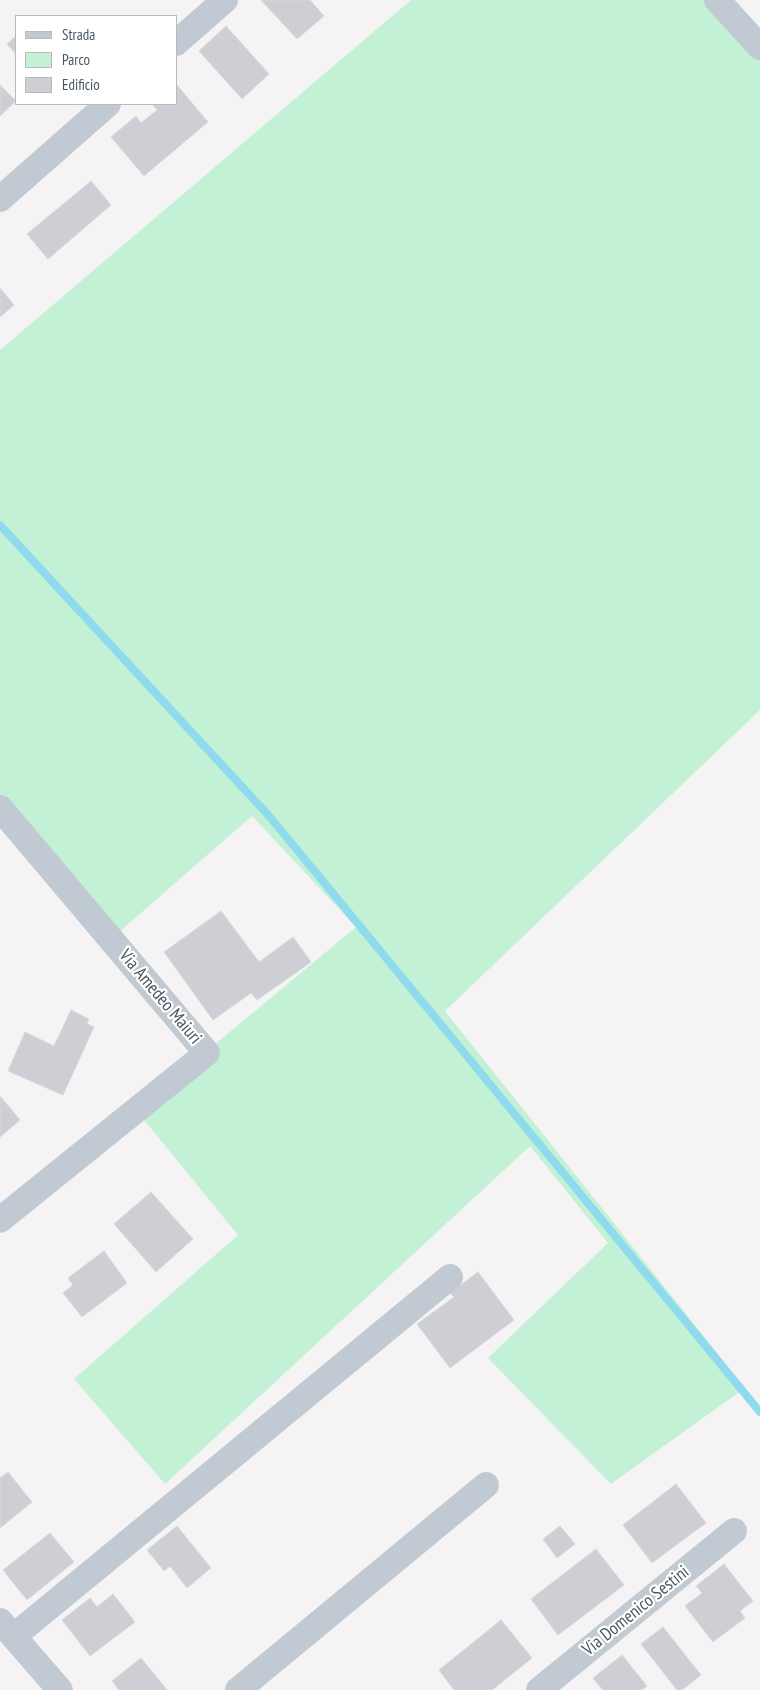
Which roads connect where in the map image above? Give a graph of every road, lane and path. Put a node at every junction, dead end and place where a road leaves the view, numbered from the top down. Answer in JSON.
{"nodes":[{"id":1,"x":225,"y":0,"type":"edge"},
{"id":2,"x":717,"y":0,"type":"edge"},
{"id":3,"x":178,"y":42,"type":"edge"},
{"id":4,"x":760,"y":47,"type":"edge"},
{"id":5,"x":107,"y":105,"type":"edge"},
{"id":6,"x":0,"y":199,"type":"edge"},
{"id":7,"x":0,"y":808,"type":"edge"},
{"id":8,"x":0,"y":1220,"type":"edge"},
{"id":9,"x":450,"y":1277,"type":"dead end"},
{"id":10,"x":486,"y":1485,"type":"dead end"},
{"id":11,"x":734,"y":1531,"type":"dead end"},
{"id":12,"x":7,"y":1628,"type":"edge"},
{"id":13,"x":60,"y":1690,"type":"edge"},
{"id":14,"x":238,"y":1690,"type":"edge"},
{"id":15,"x":539,"y":1690,"type":"edge"}],
"edges":[{"from":1,"to":3,"type":"street"},
{"from":2,"to":4,"type":"street"},
{"from":5,"to":6,"type":"street"},
{"from":7,"to":8,"type":"street","name":"Via Amedeo Maiuri"},
{"from":9,"to":12,"type":"street"},
{"from":10,"to":14,"type":"street"},
{"from":11,"to":15,"type":"street","name":"Via Domenico Sestini"},
{"from":12,"to":13,"type":"street"}]}
